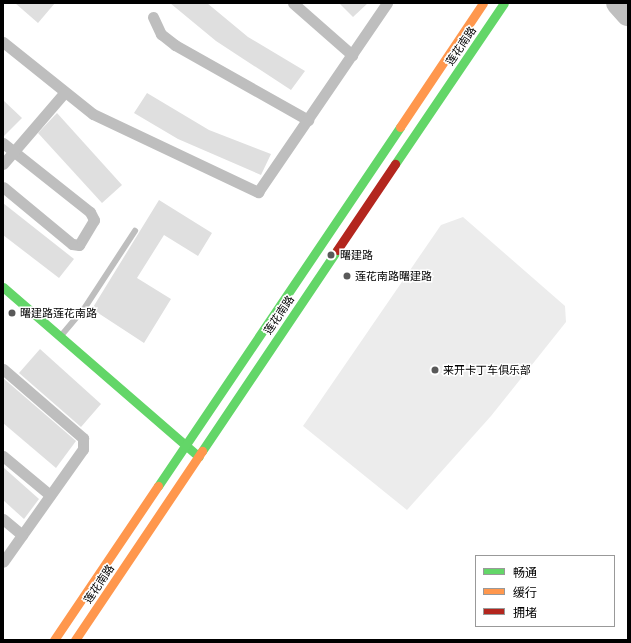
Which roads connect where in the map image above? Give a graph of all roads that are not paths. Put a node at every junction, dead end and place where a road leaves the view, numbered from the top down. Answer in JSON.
{"nodes":[{"id":1,"x":293,"y":3,"type":"edge"},
{"id":2,"x":387,"y":3,"type":"edge"},
{"id":3,"x":483,"y":3,"type":"edge"},
{"id":4,"x":504,"y":3,"type":"edge"},
{"id":5,"x":153,"y":17,"type":"dead end"},
{"id":6,"x":3,"y":42,"type":"edge"},
{"id":7,"x":352,"y":55,"type":"junction"},
{"id":8,"x":64,"y":94,"type":"junction"},
{"id":9,"x":308,"y":120,"type":"junction"},
{"id":10,"x":3,"y":143,"type":"edge"},
{"id":11,"x":14,"y":152,"type":"junction"},
{"id":12,"x":3,"y":164,"type":"edge"},
{"id":13,"x":3,"y":187,"type":"edge"},
{"id":14,"x":135,"y":231,"type":"dead end"},
{"id":15,"x":3,"y":287,"type":"edge"},
{"id":16,"x":60,"y":337,"type":"junction"},
{"id":17,"x":3,"y":369,"type":"edge"},
{"id":18,"x":184,"y":444,"type":"junction"},
{"id":19,"x":3,"y":456,"type":"edge"},
{"id":20,"x":199,"y":457,"type":"junction"},
{"id":21,"x":50,"y":495,"type":"junction"},
{"id":22,"x":3,"y":519,"type":"edge"},
{"id":23,"x":22,"y":535,"type":"junction"},
{"id":24,"x":3,"y":562,"type":"edge"},
{"id":25,"x":54,"y":640,"type":"edge"},
{"id":26,"x":75,"y":640,"type":"edge"}],
"edges":[{"from":1,"to":7,"type":"street"},
{"from":2,"to":7,"type":"street"},
{"from":3,"to":18,"type":"main road","name":"莲花南路"},
{"from":4,"to":20,"type":"main road","name":"莲花南路"},
{"from":5,"to":9,"type":"street"},
{"from":6,"to":8,"type":"street"},
{"from":7,"to":9,"type":"street"},
{"from":8,"to":9,"type":"street"},
{"from":8,"to":11,"type":"street"},
{"from":10,"to":11,"type":"street"},
{"from":11,"to":12,"type":"street"},
{"from":11,"to":13,"type":"street"},
{"from":14,"to":16,"type":"lane"},
{"from":15,"to":16,"type":"main road"},
{"from":16,"to":18,"type":"main road"},
{"from":17,"to":21,"type":"street"},
{"from":18,"to":20,"type":"main road"},
{"from":18,"to":25,"type":"main road","name":"莲花南路"},
{"from":19,"to":21,"type":"street"},
{"from":20,"to":26,"type":"main road","name":"莲花南路"},
{"from":21,"to":23,"type":"street"},
{"from":22,"to":23,"type":"street"},
{"from":23,"to":24,"type":"street"}]}
